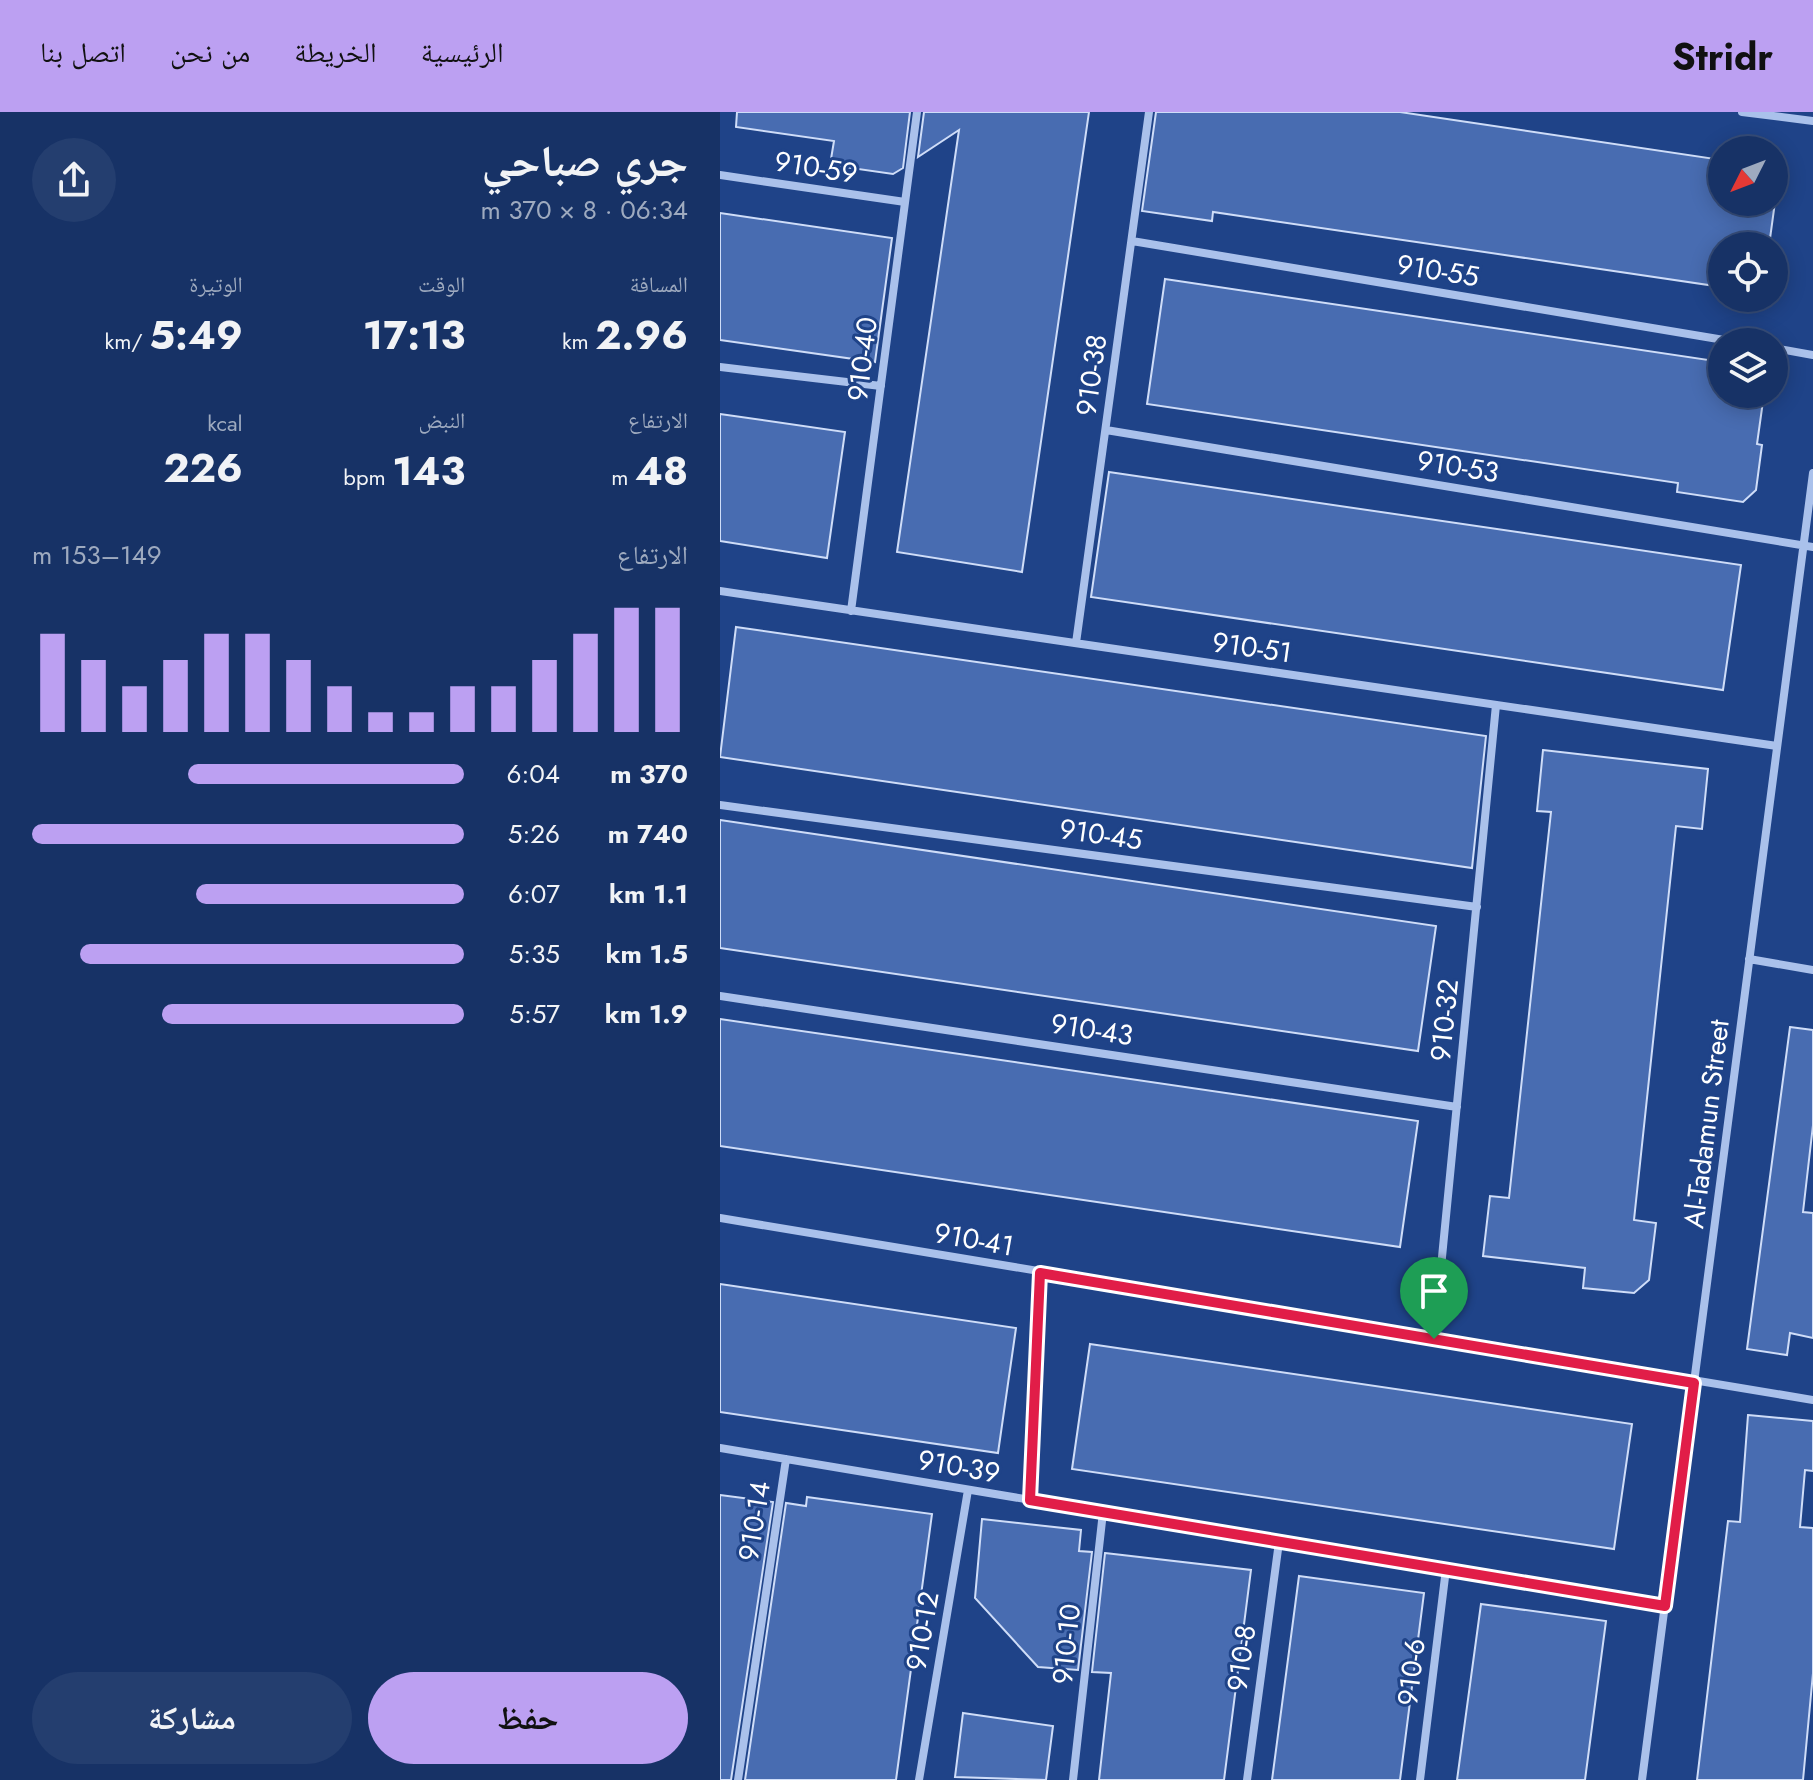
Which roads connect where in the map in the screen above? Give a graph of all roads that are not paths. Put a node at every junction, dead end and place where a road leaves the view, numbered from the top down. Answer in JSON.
{"nodes":[{"id":1,"x":917,"y":112,"type":"edge"},
{"id":2,"x":1149,"y":112,"type":"edge"},
{"id":3,"x":1742,"y":112,"type":"edge"},
{"id":4,"x":1813,"y":121,"type":"edge"},
{"id":5,"x":720,"y":175,"type":"edge"},
{"id":6,"x":905,"y":202,"type":"junction"},
{"id":7,"x":1132,"y":241,"type":"junction"},
{"id":8,"x":1708,"y":337,"type":"edge"},
{"id":9,"x":1788,"y":351,"type":"edge"},
{"id":10,"x":1813,"y":355,"type":"edge"},
{"id":11,"x":720,"y":367,"type":"edge"},
{"id":12,"x":881,"y":386,"type":"junction"},
{"id":13,"x":1106,"y":430,"type":"junction"},
{"id":14,"x":1813,"y":473,"type":"edge"},
{"id":15,"x":1808,"y":546,"type":"edge"},
{"id":16,"x":720,"y":591,"type":"edge"},
{"id":17,"x":851,"y":611,"type":"junction"},
{"id":18,"x":1076,"y":643,"type":"junction"},
{"id":19,"x":1496,"y":705,"type":"junction"},
{"id":20,"x":1777,"y":746,"type":"junction"},
{"id":21,"x":720,"y":805,"type":"edge"},
{"id":22,"x":1477,"y":907,"type":"junction"},
{"id":23,"x":1749,"y":959,"type":"junction"},
{"id":24,"x":1813,"y":970,"type":"edge"},
{"id":25,"x":720,"y":996,"type":"edge"},
{"id":26,"x":1457,"y":1107,"type":"junction"},
{"id":27,"x":720,"y":1218,"type":"edge"},
{"id":28,"x":1040,"y":1273,"type":"junction"},
{"id":29,"x":1434,"y":1339,"type":"junction"},
{"id":30,"x":1694,"y":1383,"type":"junction"},
{"id":31,"x":1813,"y":1400,"type":"edge"},
{"id":32,"x":720,"y":1448,"type":"edge"},
{"id":33,"x":786,"y":1459,"type":"junction"},
{"id":34,"x":968,"y":1490,"type":"junction"},
{"id":35,"x":1030,"y":1500,"type":"junction"},
{"id":36,"x":1103,"y":1512,"type":"junction"},
{"id":37,"x":1279,"y":1542,"type":"junction"},
{"id":38,"x":1446,"y":1569,"type":"junction"},
{"id":39,"x":1665,"y":1606,"type":"junction"},
{"id":40,"x":738,"y":1780,"type":"edge"},
{"id":41,"x":919,"y":1780,"type":"edge"},
{"id":42,"x":1073,"y":1780,"type":"edge"},
{"id":43,"x":1247,"y":1780,"type":"edge"},
{"id":44,"x":1420,"y":1780,"type":"edge"},
{"id":45,"x":1642,"y":1780,"type":"edge"}],
"edges":[{"from":1,"to":6,"type":"street","name":"910-40"},
{"from":2,"to":7,"type":"street","name":"910-38"},
{"from":3,"to":4,"type":"street"},
{"from":5,"to":6,"type":"street","name":"910-59"},
{"from":6,"to":12,"type":"street","name":"910-40"},
{"from":7,"to":8,"type":"street","name":"910-55"},
{"from":7,"to":13,"type":"street","name":"910-38"},
{"from":9,"to":10,"type":"street"},
{"from":11,"to":12,"type":"street"},
{"from":12,"to":17,"type":"street","name":"910-40"},
{"from":13,"to":15,"type":"street","name":"910-53"},
{"from":13,"to":18,"type":"street","name":"910-38"},
{"from":14,"to":15,"type":"street","name":"Al-Tadamun Street"},
{"from":15,"to":20,"type":"street","name":"Al-Tadamun Street"},
{"from":16,"to":17,"type":"street","name":"910-51"},
{"from":17,"to":18,"type":"street","name":"910-51"},
{"from":18,"to":19,"type":"street","name":"910-51"},
{"from":19,"to":20,"type":"street","name":"910-51"},
{"from":19,"to":22,"type":"street","name":"910-32"},
{"from":20,"to":23,"type":"street","name":"Al-Tadamun Street"},
{"from":21,"to":22,"type":"street","name":"910-45"},
{"from":22,"to":26,"type":"street","name":"910-32"},
{"from":23,"to":24,"type":"street"},
{"from":23,"to":30,"type":"street","name":"Al-Tadamun Street"},
{"from":25,"to":26,"type":"street","name":"910-43"},
{"from":26,"to":29,"type":"street","name":"910-32"},
{"from":27,"to":28,"type":"street","name":"910-41"},
{"from":28,"to":29,"type":"street","name":"910-41"},
{"from":28,"to":35,"type":"street"},
{"from":29,"to":30,"type":"street","name":"910-41"},
{"from":30,"to":31,"type":"street","name":"910-41"},
{"from":30,"to":39,"type":"street","name":"Al-Tadamun Street"},
{"from":32,"to":33,"type":"street","name":"910-39"},
{"from":33,"to":34,"type":"street","name":"910-39"},
{"from":33,"to":40,"type":"street","name":"910-14"},
{"from":34,"to":35,"type":"street","name":"910-39"},
{"from":34,"to":41,"type":"street","name":"910-12"},
{"from":35,"to":36,"type":"street","name":"910-39"},
{"from":36,"to":37,"type":"street","name":"910-39"},
{"from":36,"to":42,"type":"street","name":"910-10"},
{"from":37,"to":38,"type":"street","name":"910-39"},
{"from":37,"to":43,"type":"street","name":"910-8"},
{"from":38,"to":39,"type":"street","name":"910-39"},
{"from":38,"to":44,"type":"street","name":"910-6"},
{"from":39,"to":45,"type":"street","name":"Al-Tadamun Street"}]}
